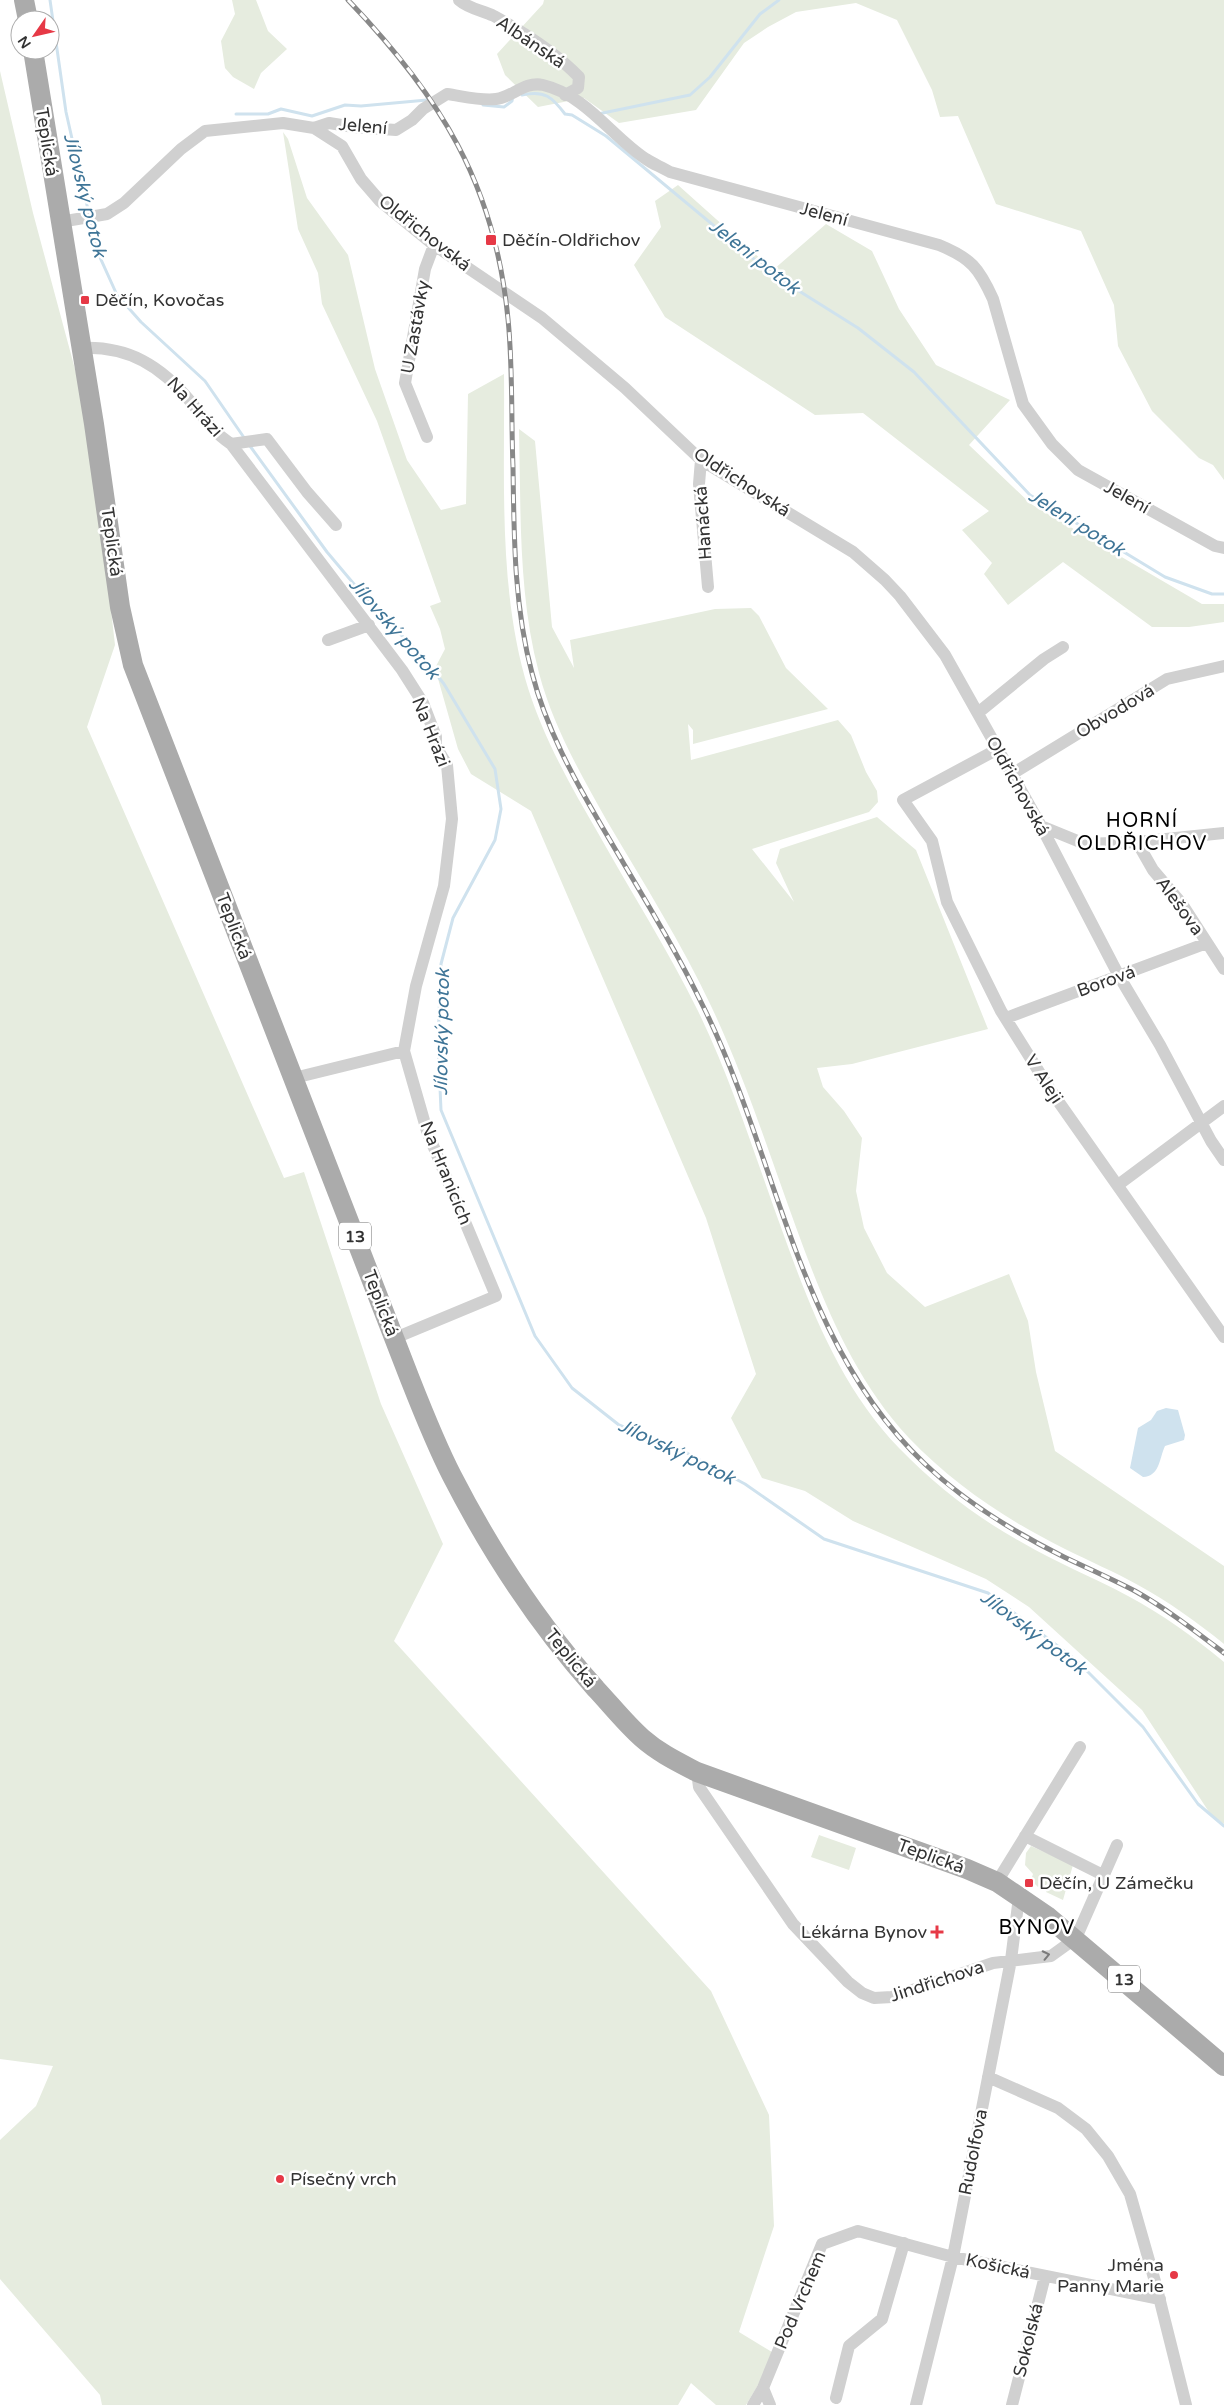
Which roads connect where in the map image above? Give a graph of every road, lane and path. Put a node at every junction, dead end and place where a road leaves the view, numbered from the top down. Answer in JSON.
{"nodes":[{"id":1,"x":459,"y":0,"type":"edge"},
{"id":2,"x":35,"y":60,"type":"edge"},
{"id":3,"x":565,"y":95,"type":"junction"},
{"id":4,"x":314,"y":128,"type":"junction"},
{"id":5,"x":67,"y":221,"type":"junction"},
{"id":6,"x":434,"y":245,"type":"junction"},
{"id":7,"x":81,"y":348,"type":"junction"},
{"id":8,"x":427,"y":437,"type":"dead end"},
{"id":9,"x":235,"y":443,"type":"junction"},
{"id":10,"x":701,"y":460,"type":"junction"},
{"id":11,"x":336,"y":525,"type":"dead end"},
{"id":12,"x":1224,"y":548,"type":"edge"},
{"id":13,"x":708,"y":587,"type":"dead end"},
{"id":14,"x":369,"y":625,"type":"junction"},
{"id":15,"x":328,"y":640,"type":"dead end"},
{"id":16,"x":1063,"y":647,"type":"dead end"},
{"id":17,"x":1224,"y":666,"type":"edge"},
{"id":18,"x":979,"y":712,"type":"junction"},
{"id":19,"x":998,"y":749,"type":"junction"},
{"id":20,"x":1012,"y":774,"type":"junction"},
{"id":21,"x":1041,"y":826,"type":"junction"},
{"id":22,"x":1224,"y":833,"type":"edge"},
{"id":23,"x":1137,"y":842,"type":"junction"},
{"id":24,"x":1207,"y":943,"type":"junction"},
{"id":25,"x":1224,"y":969,"type":"edge"},
{"id":26,"x":1119,"y":976,"type":"junction"},
{"id":27,"x":1006,"y":1018,"type":"junction"},
{"id":28,"x":404,"y":1051,"type":"junction"},
{"id":29,"x":294,"y":1078,"type":"junction"},
{"id":30,"x":1224,"y":1106,"type":"edge"},
{"id":31,"x":1201,"y":1123,"type":"junction"},
{"id":32,"x":1224,"y":1160,"type":"edge"},
{"id":33,"x":1118,"y":1185,"type":"junction"},
{"id":34,"x":1224,"y":1337,"type":"edge"},
{"id":35,"x":395,"y":1338,"type":"junction"},
{"id":36,"x":1080,"y":1747,"type":"dead end"},
{"id":37,"x":697,"y":1772,"type":"junction"},
{"id":38,"x":1025,"y":1836,"type":"junction"},
{"id":39,"x":1118,"y":1845,"type":"dead end"},
{"id":40,"x":1103,"y":1875,"type":"junction"},
{"id":41,"x":997,"y":1882,"type":"junction"},
{"id":42,"x":1019,"y":1897,"type":"junction"},
{"id":43,"x":1076,"y":1938,"type":"junction"},
{"id":44,"x":1011,"y":1960,"type":"junction"},
{"id":45,"x":1224,"y":2065,"type":"edge"},
{"id":46,"x":988,"y":2077,"type":"junction"},
{"id":47,"x":904,"y":2243,"type":"junction"},
{"id":48,"x":953,"y":2257,"type":"junction"},
{"id":49,"x":1045,"y":2276,"type":"junction"},
{"id":50,"x":1160,"y":2299,"type":"junction"},
{"id":51,"x":763,"y":2388,"type":"junction"},
{"id":52,"x":836,"y":2398,"type":"dead end"},
{"id":53,"x":753,"y":2405,"type":"edge"},
{"id":54,"x":770,"y":2405,"type":"edge"},
{"id":55,"x":916,"y":2405,"type":"edge"},
{"id":56,"x":1012,"y":2405,"type":"edge"},
{"id":57,"x":1186,"y":2405,"type":"edge"}],
"edges":[{"from":1,"to":3,"type":"street","name":"Albánská"},
{"from":2,"to":5,"type":"main road","name":"Teplická","number":"13"},
{"from":3,"to":4,"type":"street","name":"Jelení"},
{"from":3,"to":12,"type":"street","name":"Jelení"},
{"from":4,"to":5,"type":"street","name":"Oldřichovská"},
{"from":4,"to":6,"type":"street","name":"Oldřichovská"},
{"from":5,"to":7,"type":"main road","name":"Teplická","number":"13"},
{"from":6,"to":8,"type":"street","name":"U Zastávky"},
{"from":6,"to":10,"type":"street","name":"Oldřichovská"},
{"from":7,"to":9,"type":"street","name":"Na Hrázi"},
{"from":7,"to":29,"type":"main road","name":"Teplická","number":"13"},
{"from":9,"to":11,"type":"street"},
{"from":9,"to":14,"type":"street","name":"Na Hrázi"},
{"from":10,"to":13,"type":"street","name":"Hanácká"},
{"from":10,"to":18,"type":"street","name":"Oldřichovská"},
{"from":14,"to":15,"type":"street"},
{"from":14,"to":28,"type":"street","name":"Na Hrázi"},
{"from":16,"to":18,"type":"street"},
{"from":17,"to":20,"type":"street","name":"Obvodová"},
{"from":18,"to":19,"type":"street","name":"Oldřichovská"},
{"from":19,"to":20,"type":"street","name":"Oldřichovská"},
{"from":19,"to":27,"type":"street","name":"V Aleji"},
{"from":20,"to":21,"type":"street","name":"Oldřichovská"},
{"from":21,"to":23,"type":"street"},
{"from":21,"to":26,"type":"street","name":"Oldřichovská"},
{"from":22,"to":23,"type":"street"},
{"from":23,"to":24,"type":"street","name":"Alešova"},
{"from":24,"to":25,"type":"street","name":"Alešova"},
{"from":24,"to":26,"type":"street","name":"Borová"},
{"from":26,"to":27,"type":"street","name":"Borová"},
{"from":26,"to":31,"type":"street","name":"Oldřichovská"},
{"from":27,"to":33,"type":"street","name":"V Aleji"},
{"from":28,"to":29,"type":"street"},
{"from":28,"to":35,"type":"street","name":"Na Hranicích"},
{"from":29,"to":35,"type":"main road","name":"Teplická","number":"13"},
{"from":30,"to":31,"type":"street"},
{"from":31,"to":32,"type":"street","name":"Oldřichovská"},
{"from":31,"to":33,"type":"street"},
{"from":33,"to":34,"type":"street","name":"V Aleji"},
{"from":35,"to":37,"type":"main road","name":"Teplická","number":"13"},
{"from":36,"to":38,"type":"street"},
{"from":37,"to":41,"type":"main road","name":"Teplická","number":"13"},
{"from":37,"to":44,"type":"street","name":"Jindřichova"},
{"from":38,"to":40,"type":"street"},
{"from":38,"to":41,"type":"street"},
{"from":39,"to":40,"type":"street"},
{"from":40,"to":43,"type":"street"},
{"from":41,"to":42,"type":"main road","name":"Teplická","number":"13"},
{"from":42,"to":43,"type":"main road","name":"Teplická","number":"13"},
{"from":42,"to":44,"type":"street","name":"Rudolfova"},
{"from":44,"to":43,"type":"street","name":"Jindřichova","one_way":true},
{"from":43,"to":45,"type":"main road","name":"Teplická","number":"13"},
{"from":44,"to":46,"type":"street","name":"Rudolfova"},
{"from":46,"to":48,"type":"street","name":"Rudolfova"},
{"from":46,"to":50,"type":"street"},
{"from":47,"to":48,"type":"street","name":"Pod Vrchem"},
{"from":47,"to":51,"type":"street","name":"Pod Vrchem"},
{"from":47,"to":52,"type":"street"},
{"from":48,"to":49,"type":"street","name":"Košická"},
{"from":48,"to":55,"type":"street","name":"Rudolfova"},
{"from":49,"to":50,"type":"street","name":"Košická"},
{"from":49,"to":56,"type":"street","name":"Sokolská"},
{"from":50,"to":57,"type":"street"},
{"from":51,"to":53,"type":"street","name":"Pod Vrchem"},
{"from":51,"to":54,"type":"street"}]}
